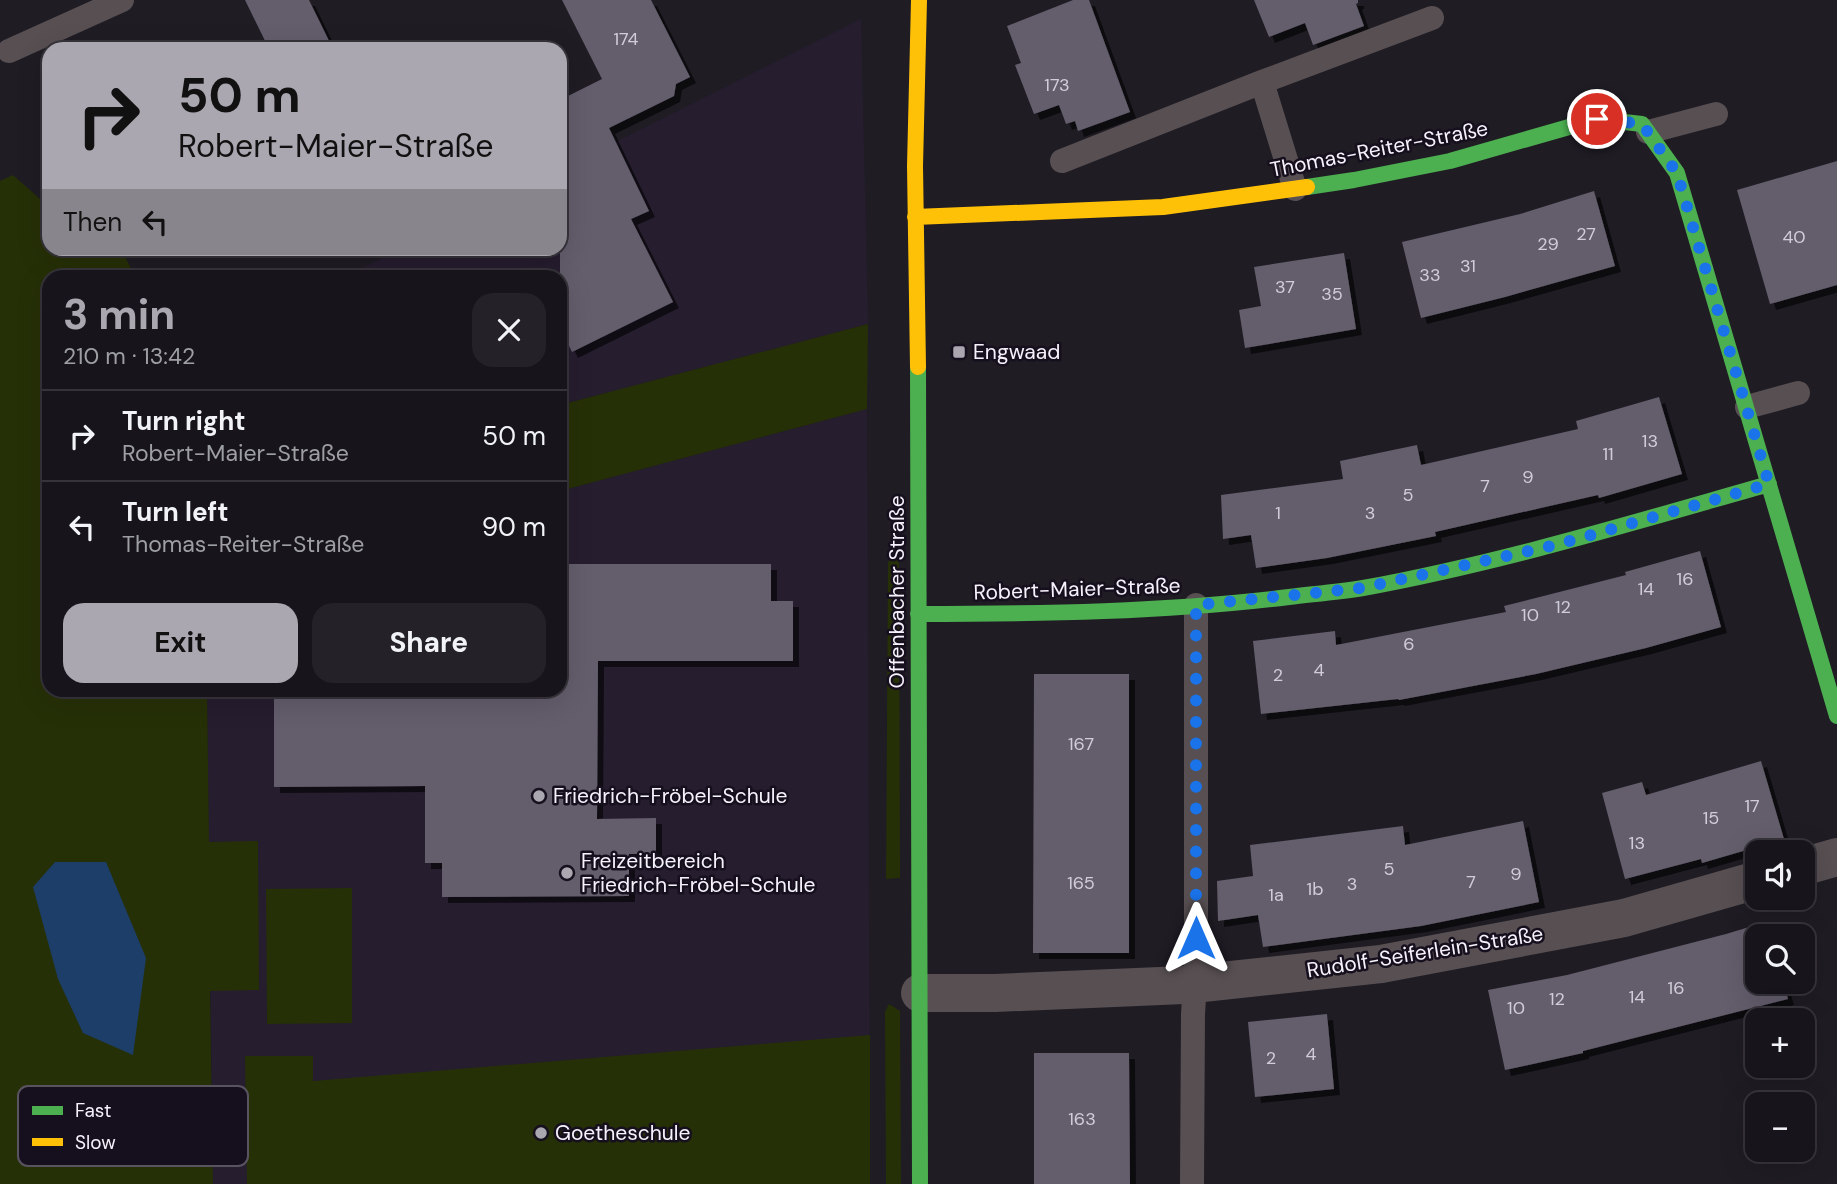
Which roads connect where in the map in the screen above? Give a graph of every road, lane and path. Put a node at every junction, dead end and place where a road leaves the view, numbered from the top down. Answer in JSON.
{"nodes":[{"id":1,"x":122,"y":0,"type":"edge"},
{"id":2,"x":919,"y":0,"type":"edge"},
{"id":3,"x":1432,"y":18,"type":"dead end"},
{"id":4,"x":9,"y":51,"type":"dead end"},
{"id":5,"x":1262,"y":82,"type":"junction"},
{"id":6,"x":1716,"y":114,"type":"dead end"},
{"id":7,"x":1648,"y":132,"type":"junction"},
{"id":8,"x":1062,"y":161,"type":"dead end"},
{"id":9,"x":1294,"y":189,"type":"junction"},
{"id":10,"x":915,"y":217,"type":"junction"},
{"id":11,"x":1798,"y":393,"type":"dead end"},
{"id":12,"x":1747,"y":407,"type":"junction"},
{"id":13,"x":1769,"y":484,"type":"junction"},
{"id":14,"x":1196,"y":605,"type":"junction"},
{"id":15,"x":918,"y":614,"type":"junction"},
{"id":16,"x":1836,"y":710,"type":"edge"},
{"id":17,"x":1837,"y":858,"type":"edge"},
{"id":18,"x":1815,"y":864,"type":"edge"},
{"id":19,"x":1745,"y":883,"type":"edge"},
{"id":20,"x":1196,"y":984,"type":"junction"},
{"id":21,"x":920,"y":993,"type":"junction"},
{"id":22,"x":920,"y":1184,"type":"edge"},
{"id":23,"x":1192,"y":1184,"type":"edge"}],
"edges":[{"from":1,"to":4,"type":"lane"},
{"from":2,"to":10,"type":"street","name":"Offenbacher Straße"},
{"from":3,"to":5,"type":"lane"},
{"from":5,"to":8,"type":"lane"},
{"from":5,"to":9,"type":"lane"},
{"from":6,"to":7,"type":"lane"},
{"from":7,"to":9,"type":"street","name":"Thomas-Reiter-Straße"},
{"from":7,"to":12,"type":"street"},
{"from":9,"to":10,"type":"street","name":"Thomas-Reiter-Straße"},
{"from":10,"to":15,"type":"street","name":"Offenbacher Straße"},
{"from":11,"to":12,"type":"lane"},
{"from":12,"to":13,"type":"street"},
{"from":13,"to":14,"type":"street","name":"Robert-Maier-Straße"},
{"from":13,"to":16,"type":"street"},
{"from":14,"to":15,"type":"street","name":"Robert-Maier-Straße"},
{"from":14,"to":20,"type":"lane"},
{"from":15,"to":21,"type":"street","name":"Offenbacher Straße"},
{"from":17,"to":18,"type":"street"},
{"from":19,"to":20,"type":"street","name":"Rudolf-Seiferlein-Straße"},
{"from":20,"to":21,"type":"street","name":"Rudolf-Seiferlein-Straße"},
{"from":20,"to":23,"type":"lane"},
{"from":21,"to":22,"type":"street","name":"Offenbacher Straße"}]}
